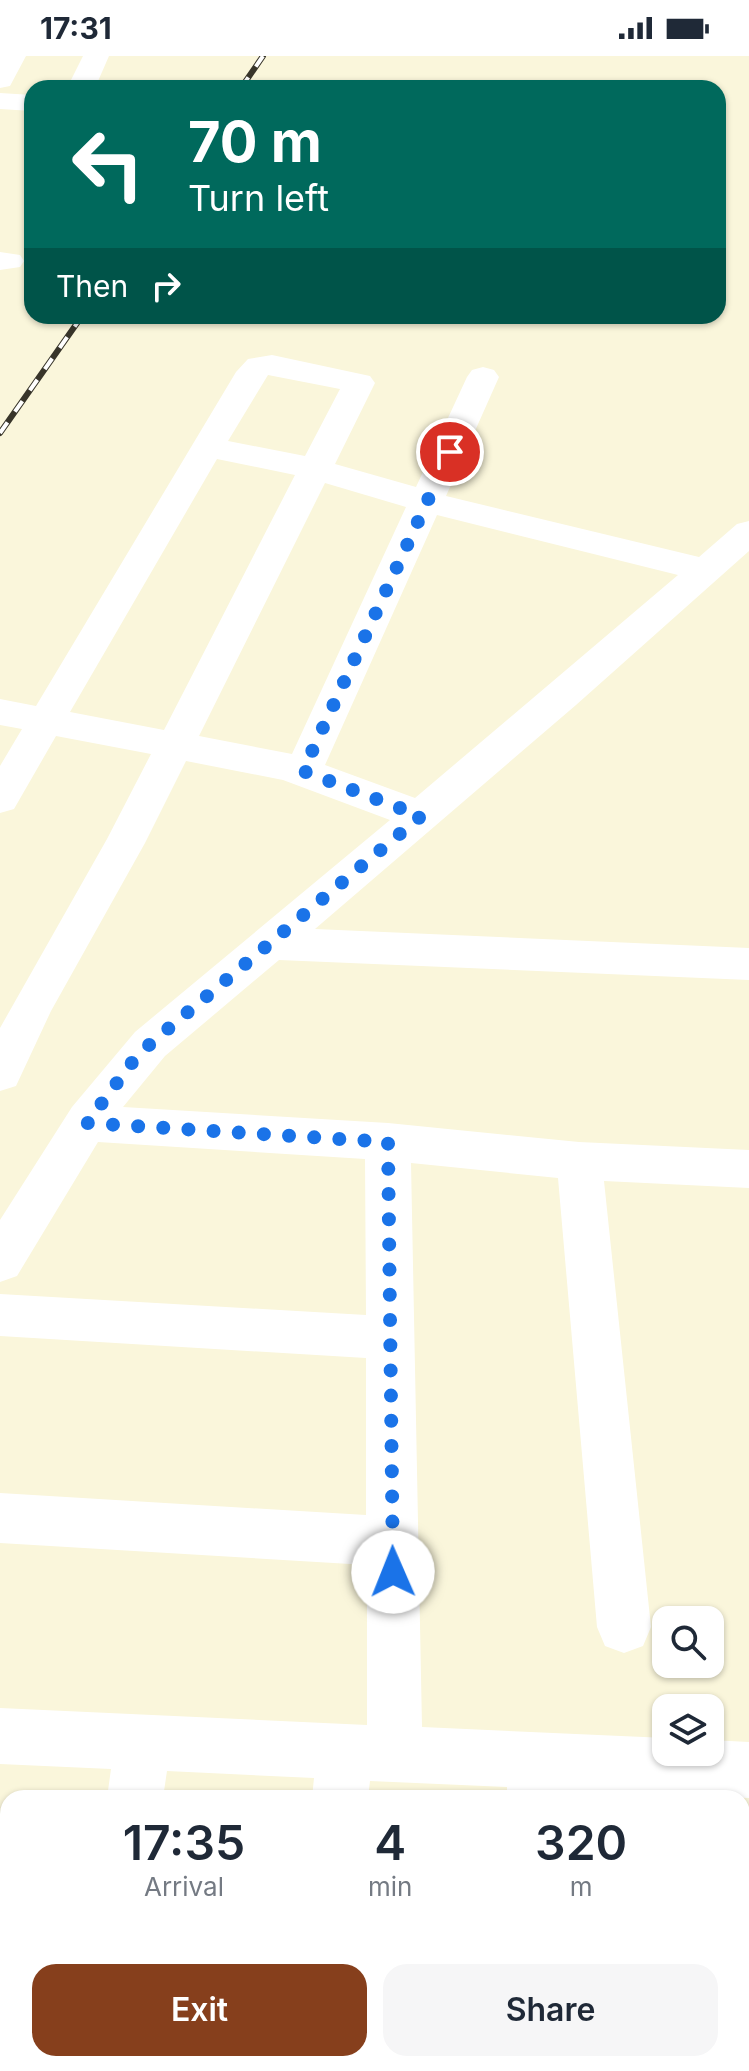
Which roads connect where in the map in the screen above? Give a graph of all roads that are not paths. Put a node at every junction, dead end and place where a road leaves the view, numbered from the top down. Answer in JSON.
{"nodes":[{"id":1,"x":13,"y":56,"type":"edge"},
{"id":2,"x":96,"y":56,"type":"edge"},
{"id":3,"x":0,"y":80,"type":"edge"},
{"id":4,"x":85,"y":80,"type":"edge"},
{"id":5,"x":0,"y":101,"type":"edge"},
{"id":6,"x":24,"y":102,"type":"edge"},
{"id":7,"x":483,"y":377,"type":"dead end"},
{"id":8,"x":209,"y":447,"type":"junction"},
{"id":9,"x":316,"y":469,"type":"junction"},
{"id":10,"x":427,"y":502,"type":"junction"},
{"id":11,"x":749,"y":532,"type":"edge"},
{"id":12,"x":706,"y":570,"type":"junction"},
{"id":13,"x":0,"y":712,"type":"edge"},
{"id":14,"x":47,"y":721,"type":"junction"},
{"id":15,"x":173,"y":746,"type":"junction"},
{"id":16,"x":303,"y":771,"type":"junction"},
{"id":17,"x":0,"y":799,"type":"edge"},
{"id":18,"x":421,"y":816,"type":"junction"},
{"id":19,"x":271,"y":943,"type":"junction"},
{"id":20,"x":749,"y":964,"type":"edge"},
{"id":21,"x":9,"y":1029,"type":"edge"},
{"id":22,"x":0,"y":1073,"type":"edge"},
{"id":23,"x":87,"y":1123,"type":"junction"},
{"id":24,"x":388,"y":1142,"type":"junction"},
{"id":25,"x":579,"y":1161,"type":"junction"},
{"id":26,"x":749,"y":1169,"type":"edge"},
{"id":27,"x":1,"y":1258,"type":"edge"},
{"id":28,"x":0,"y":1315,"type":"edge"},
{"id":29,"x":390,"y":1338,"type":"junction"},
{"id":30,"x":0,"y":1518,"type":"edge"},
{"id":31,"x":392,"y":1542,"type":"junction"},
{"id":32,"x":624,"y":1627,"type":"dead end"},
{"id":33,"x":0,"y":1736,"type":"edge"},
{"id":34,"x":143,"y":1742,"type":"junction"},
{"id":35,"x":360,"y":1768,"type":"edge"},
{"id":36,"x":535,"y":1779,"type":"edge"},
{"id":37,"x":740,"y":1779,"type":"edge"},
{"id":38,"x":136,"y":1790,"type":"edge"}],
"edges":[{"from":1,"to":3,"type":"street"},
{"from":2,"to":4,"type":"street"},
{"from":5,"to":6,"type":"street"},
{"from":7,"to":10,"type":"street"},
{"from":8,"to":9,"type":"street"},
{"from":8,"to":9,"type":"street"},
{"from":8,"to":14,"type":"street"},
{"from":9,"to":10,"type":"street"},
{"from":9,"to":15,"type":"street"},
{"from":10,"to":12,"type":"street"},
{"from":10,"to":16,"type":"street"},
{"from":11,"to":12,"type":"street"},
{"from":12,"to":18,"type":"street"},
{"from":13,"to":14,"type":"street"},
{"from":14,"to":15,"type":"street"},
{"from":14,"to":17,"type":"street"},
{"from":15,"to":16,"type":"street"},
{"from":15,"to":21,"type":"street"},
{"from":16,"to":18,"type":"street"},
{"from":18,"to":19,"type":"street"},
{"from":19,"to":20,"type":"street"},
{"from":19,"to":23,"type":"street"},
{"from":21,"to":22,"type":"street"},
{"from":23,"to":24,"type":"street"},
{"from":23,"to":27,"type":"street"},
{"from":24,"to":25,"type":"street"},
{"from":24,"to":29,"type":"street"},
{"from":25,"to":26,"type":"street"},
{"from":25,"to":32,"type":"street"},
{"from":28,"to":29,"type":"street"},
{"from":29,"to":31,"type":"street"},
{"from":30,"to":31,"type":"street"},
{"from":31,"to":35,"type":"street"},
{"from":33,"to":34,"type":"street"},
{"from":34,"to":35,"type":"street"},
{"from":34,"to":38,"type":"street"},
{"from":35,"to":36,"type":"street"},
{"from":36,"to":37,"type":"street"}]}
